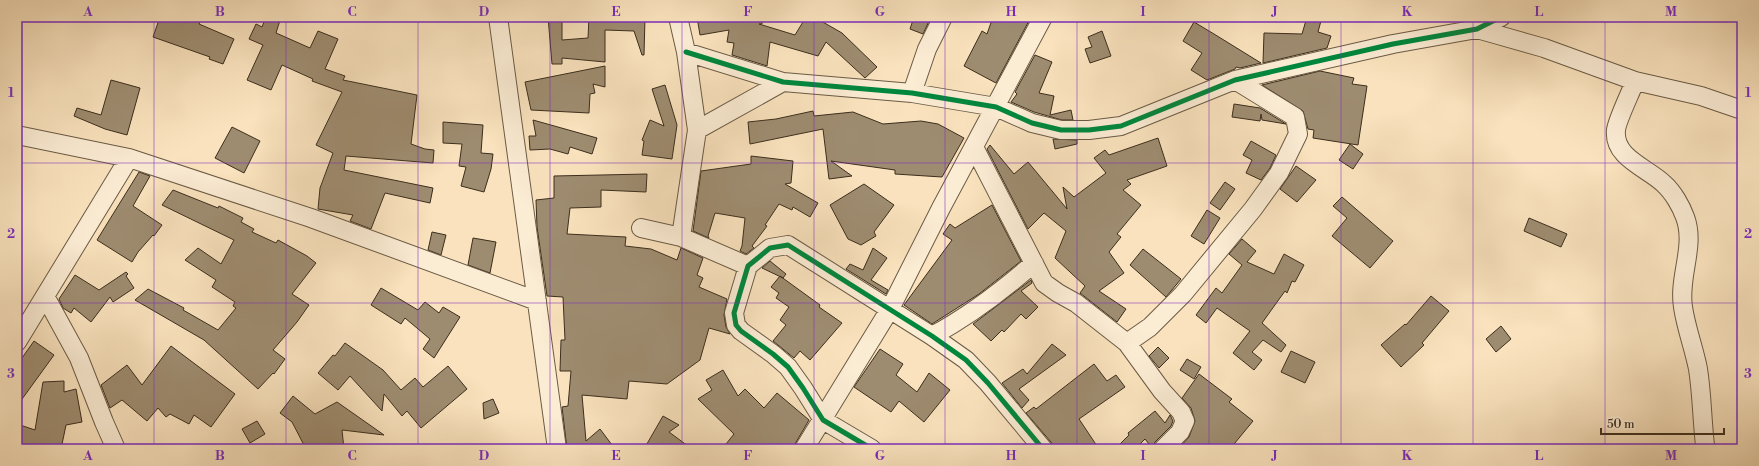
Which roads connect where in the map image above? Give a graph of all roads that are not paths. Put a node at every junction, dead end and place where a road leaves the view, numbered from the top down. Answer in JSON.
{"nodes":[{"id":1,"x":498,"y":17,"type":"edge"},
{"id":2,"x":678,"y":17,"type":"edge"},
{"id":3,"x":943,"y":17,"type":"edge"},
{"id":4,"x":1043,"y":17,"type":"edge"},
{"id":5,"x":1501,"y":17,"type":"edge"},
{"id":6,"x":1477,"y":29,"type":"junction"},
{"id":7,"x":686,"y":52,"type":"junction"},
{"id":8,"x":1235,"y":80,"type":"junction"},
{"id":9,"x":783,"y":82,"type":"junction"},
{"id":10,"x":1635,"y":82,"type":"junction"},
{"id":11,"x":912,"y":93,"type":"junction"},
{"id":12,"x":996,"y":107,"type":"junction"},
{"id":13,"x":1742,"y":110,"type":"edge"},
{"id":14,"x":697,"y":130,"type":"junction"},
{"id":15,"x":17,"y":135,"type":"edge"},
{"id":16,"x":974,"y":147,"type":"junction"},
{"id":17,"x":130,"y":158,"type":"junction"},
{"id":18,"x":641,"y":228,"type":"dead end"},
{"id":19,"x":681,"y":237,"type":"junction"},
{"id":20,"x":1034,"y":263,"type":"junction"},
{"id":21,"x":748,"y":266,"type":"junction"},
{"id":22,"x":44,"y":296,"type":"junction"},
{"id":23,"x":537,"y":301,"type":"junction"},
{"id":24,"x":890,"y":309,"type":"junction"},
{"id":25,"x":932,"y":336,"type":"junction"},
{"id":26,"x":17,"y":342,"type":"edge"},
{"id":27,"x":1127,"y":343,"type":"junction"},
{"id":28,"x":823,"y":420,"type":"junction"},
{"id":29,"x":1705,"y":445,"type":"dead end"},
{"id":30,"x":116,"y":449,"type":"edge"},
{"id":31,"x":557,"y":449,"type":"edge"},
{"id":32,"x":804,"y":449,"type":"edge"},
{"id":33,"x":872,"y":449,"type":"edge"},
{"id":34,"x":1043,"y":449,"type":"edge"},
{"id":35,"x":1163,"y":449,"type":"edge"}],
"edges":[{"from":1,"to":23,"type":"street"},
{"from":2,"to":7,"type":"street"},
{"from":3,"to":11,"type":"street"},
{"from":4,"to":12,"type":"street"},
{"from":5,"to":6,"type":"street"},
{"from":6,"to":8,"type":"street"},
{"from":6,"to":10,"type":"street"},
{"from":7,"to":9,"type":"street"},
{"from":7,"to":14,"type":"street"},
{"from":8,"to":12,"type":"street"},
{"from":8,"to":27,"type":"street"},
{"from":9,"to":11,"type":"street"},
{"from":9,"to":14,"type":"street"},
{"from":10,"to":13,"type":"street"},
{"from":10,"to":29,"type":"street"},
{"from":11,"to":12,"type":"street"},
{"from":12,"to":16,"type":"street"},
{"from":14,"to":19,"type":"street"},
{"from":15,"to":17,"type":"street"},
{"from":16,"to":20,"type":"street"},
{"from":16,"to":24,"type":"street"},
{"from":17,"to":22,"type":"street"},
{"from":17,"to":23,"type":"street"},
{"from":18,"to":19,"type":"street"},
{"from":19,"to":21,"type":"street"},
{"from":20,"to":25,"type":"street"},
{"from":20,"to":27,"type":"street"},
{"from":21,"to":24,"type":"street"},
{"from":21,"to":28,"type":"street"},
{"from":22,"to":26,"type":"street"},
{"from":22,"to":30,"type":"street"},
{"from":23,"to":31,"type":"street"},
{"from":24,"to":25,"type":"street"},
{"from":24,"to":28,"type":"street"},
{"from":25,"to":34,"type":"street"},
{"from":27,"to":35,"type":"street"},
{"from":28,"to":32,"type":"street"},
{"from":28,"to":33,"type":"street"}]}
